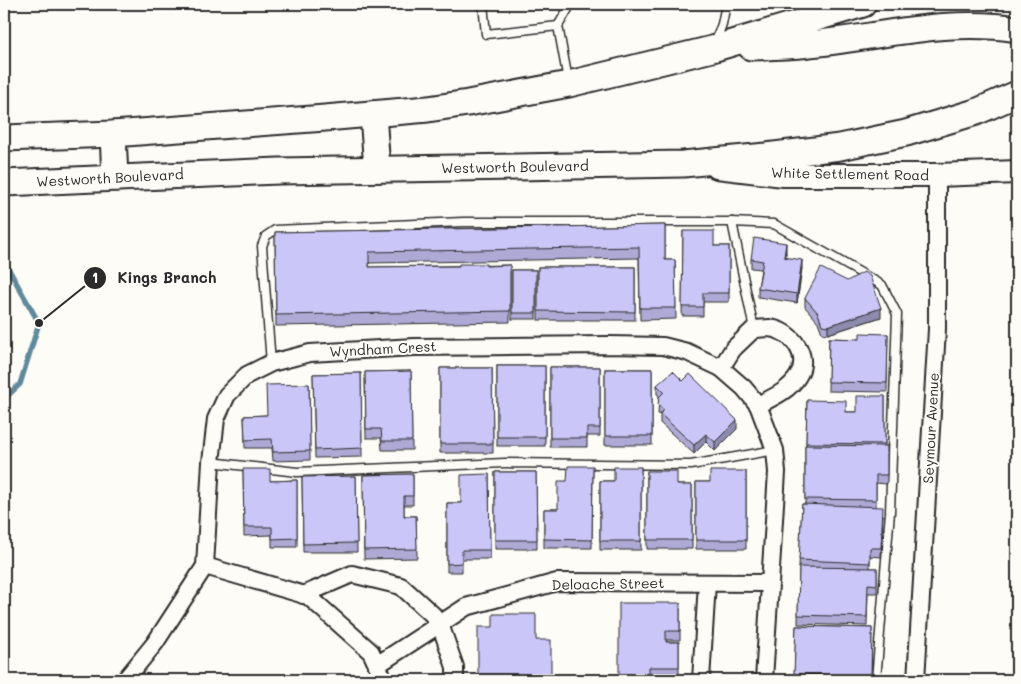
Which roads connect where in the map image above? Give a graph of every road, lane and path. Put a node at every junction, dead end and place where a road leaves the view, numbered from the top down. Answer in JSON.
{"nodes":[{"id":1,"x":483,"y":4,"type":"edge"},
{"id":2,"x":571,"y":4,"type":"edge"},
{"id":3,"x":726,"y":4,"type":"edge"},
{"id":4,"x":846,"y":6,"type":"edge"},
{"id":5,"x":558,"y":26,"type":"junction"},
{"id":6,"x":1017,"y":29,"type":"edge"},
{"id":7,"x":712,"y":49,"type":"junction"},
{"id":8,"x":569,"y":84,"type":"junction"},
{"id":9,"x":1017,"y":94,"type":"edge"},
{"id":10,"x":373,"y":114,"type":"junction"},
{"id":11,"x":114,"y":134,"type":"junction"},
{"id":12,"x":4,"y":138,"type":"edge"},
{"id":13,"x":683,"y":164,"type":"junction"},
{"id":14,"x":377,"y":169,"type":"junction"},
{"id":15,"x":1017,"y":172,"type":"edge"},
{"id":16,"x":937,"y":175,"type":"junction"},
{"id":17,"x":115,"y":178,"type":"junction"},
{"id":18,"x":5,"y":183,"type":"edge"},
{"id":19,"x":732,"y":222,"type":"junction"},
{"id":20,"x":754,"y":329,"type":"junction"},
{"id":21,"x":271,"y":363,"type":"junction"},
{"id":22,"x":721,"y":368,"type":"junction"},
{"id":23,"x":758,"y":405,"type":"junction"},
{"id":24,"x":774,"y":450,"type":"junction"},
{"id":25,"x":211,"y":462,"type":"junction"},
{"id":26,"x":205,"y":566,"type":"junction"},
{"id":27,"x":707,"y":583,"type":"junction"},
{"id":28,"x":769,"y":583,"type":"junction"},
{"id":29,"x":303,"y":595,"type":"junction"},
{"id":30,"x":440,"y":624,"type":"junction"},
{"id":31,"x":377,"y":664,"type":"junction"},
{"id":32,"x":124,"y":680,"type":"edge"},
{"id":33,"x":384,"y":680,"type":"edge"},
{"id":34,"x":455,"y":680,"type":"edge"},
{"id":35,"x":701,"y":680,"type":"edge"},
{"id":36,"x":764,"y":680,"type":"edge"},
{"id":37,"x":876,"y":680,"type":"edge"},
{"id":38,"x":916,"y":680,"type":"edge"}],
"edges":[{"from":1,"to":5,"type":"lane"},
{"from":2,"to":5,"type":"lane"},
{"from":3,"to":7,"type":"lane"},
{"from":4,"to":7,"type":"main road"},
{"from":5,"to":8,"type":"lane"},
{"from":6,"to":7,"type":"main road"},
{"from":7,"to":8,"type":"main road"},
{"from":8,"to":10,"type":"main road"},
{"from":9,"to":13,"type":"main road","name":"Westworth Boulevard"},
{"from":10,"to":11,"type":"main road"},
{"from":10,"to":14,"type":"main road"},
{"from":11,"to":12,"type":"main road"},
{"from":11,"to":17,"type":"main road"},
{"from":13,"to":14,"type":"main road","name":"Westworth Boulevard"},
{"from":13,"to":16,"type":"main road","name":"White Settlement Road"},
{"from":14,"to":17,"type":"main road","name":"Westworth Boulevard"},
{"from":15,"to":16,"type":"main road","name":"White Settlement Road"},
{"from":16,"to":38,"type":"street","name":"Seymour Avenue"},
{"from":17,"to":18,"type":"main road","name":"Westworth Boulevard"},
{"from":19,"to":20,"type":"lane"},
{"from":19,"to":21,"type":"lane"},
{"from":19,"to":37,"type":"lane"},
{"from":20,"to":22,"type":"street"},
{"from":20,"to":23,"type":"street"},
{"from":21,"to":22,"type":"street","name":"Wyndham Crest"},
{"from":21,"to":25,"type":"street","name":"Wyndham Crest"},
{"from":22,"to":23,"type":"street","name":"Wyndham Crest"},
{"from":23,"to":24,"type":"street","name":"Wyndham Crest"},
{"from":24,"to":25,"type":"lane"},
{"from":24,"to":28,"type":"street","name":"Wyndham Crest"},
{"from":25,"to":26,"type":"street","name":"Wyndham Crest"},
{"from":26,"to":29,"type":"street"},
{"from":26,"to":32,"type":"street"},
{"from":27,"to":28,"type":"street","name":"Deloache Street"},
{"from":27,"to":30,"type":"street","name":"Deloache Street"},
{"from":27,"to":35,"type":"street"},
{"from":28,"to":36,"type":"street","name":"Wyndham Crest"},
{"from":29,"to":30,"type":"street"},
{"from":29,"to":31,"type":"street"},
{"from":30,"to":31,"type":"street","name":"Deloache Street"},
{"from":30,"to":34,"type":"street"},
{"from":31,"to":33,"type":"street"}]}
